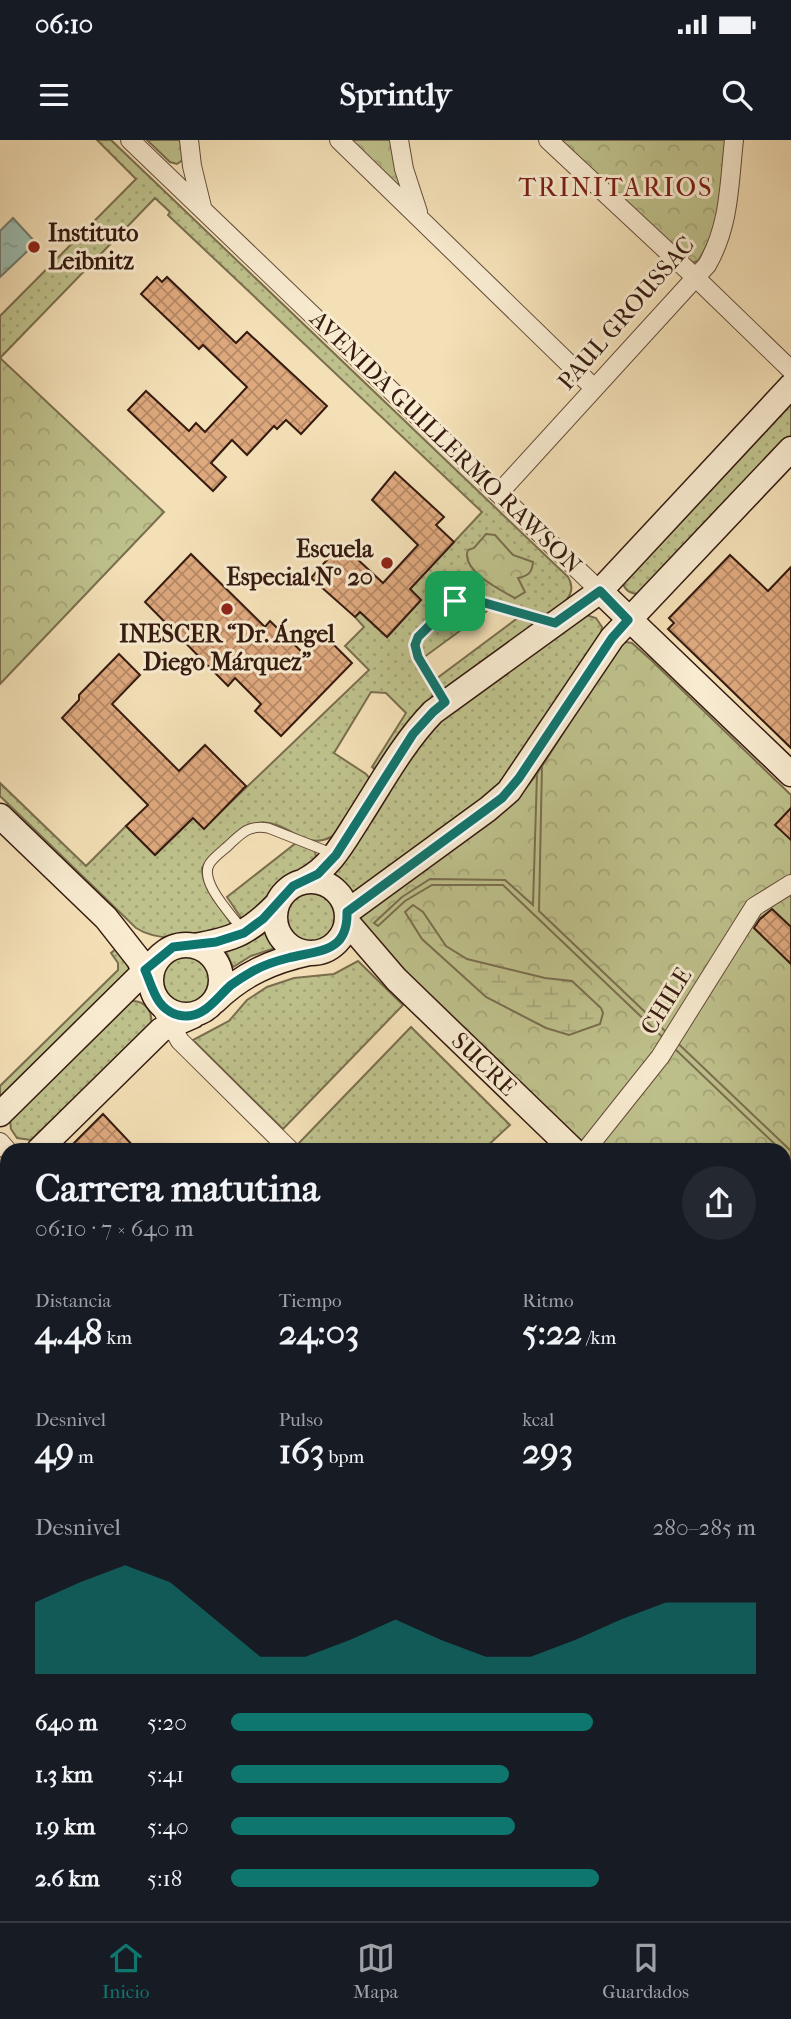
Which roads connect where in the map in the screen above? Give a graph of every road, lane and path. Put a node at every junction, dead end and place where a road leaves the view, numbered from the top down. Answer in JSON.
{"nodes":[{"id":1,"x":130,"y":140,"type":"edge"},
{"id":2,"x":189,"y":140,"type":"edge"},
{"id":3,"x":340,"y":140,"type":"edge"},
{"id":4,"x":399,"y":140,"type":"edge"},
{"id":5,"x":548,"y":140,"type":"edge"},
{"id":6,"x":734,"y":140,"type":"edge"},
{"id":7,"x":202,"y":207,"type":"junction"},
{"id":8,"x":421,"y":219,"type":"junction"},
{"id":9,"x":696,"y":278,"type":"junction"},
{"id":10,"x":791,"y":370,"type":"edge"},
{"id":11,"x":791,"y":386,"type":"edge"},
{"id":12,"x":594,"y":388,"type":"junction"},
{"id":13,"x":791,"y":449,"type":"edge"},
{"id":14,"x":499,"y":493,"type":"junction"},
{"id":15,"x":600,"y":591,"type":"junction"},
{"id":16,"x":628,"y":620,"type":"junction"},
{"id":17,"x":555,"y":623,"type":"junction"},
{"id":18,"x":445,"y":702,"type":"junction"},
{"id":19,"x":791,"y":774,"type":"edge"},
{"id":20,"x":0,"y":816,"type":"edge"},
{"id":21,"x":336,"y":855,"type":"junction"},
{"id":22,"x":304,"y":881,"type":"junction"},
{"id":23,"x":791,"y":884,"type":"edge"},
{"id":24,"x":277,"y":904,"type":"junction"},
{"id":25,"x":347,"y":917,"type":"junction"},
{"id":26,"x":106,"y":918,"type":"junction"},
{"id":27,"x":244,"y":933,"type":"junction"},
{"id":28,"x":320,"y":950,"type":"junction"},
{"id":29,"x":164,"y":967,"type":"junction"},
{"id":30,"x":396,"y":979,"type":"junction"},
{"id":31,"x":207,"y":1007,"type":"junction"},
{"id":32,"x":170,"y":1026,"type":"junction"},
{"id":33,"x":0,"y":1114,"type":"edge"},
{"id":34,"x":46,"y":1143,"type":"edge"},
{"id":35,"x":279,"y":1143,"type":"edge"},
{"id":36,"x":566,"y":1143,"type":"edge"},
{"id":37,"x":592,"y":1143,"type":"edge"}],
"edges":[{"from":1,"to":7,"type":"street","name":"AVENIDA GUILLERMO RAWSON"},
{"from":2,"to":7,"type":"street"},
{"from":3,"to":8,"type":"street"},
{"from":4,"to":8,"type":"street"},
{"from":5,"to":9,"type":"street"},
{"from":6,"to":9,"type":"street","name":"PAUL GROUSSAC"},
{"from":7,"to":14,"type":"street","name":"AVENIDA GUILLERMO RAWSON"},
{"from":8,"to":12,"type":"street"},
{"from":9,"to":10,"type":"street"},
{"from":9,"to":12,"type":"street","name":"PAUL GROUSSAC"},
{"from":11,"to":15,"type":"main road"},
{"from":12,"to":14,"type":"street","name":"PAUL GROUSSAC"},
{"from":13,"to":16,"type":"main road"},
{"from":14,"to":15,"type":"street","name":"AVENIDA GUILLERMO RAWSON"},
{"from":15,"to":16,"type":"main road","name":"AVENIDA GUILLERMO RAWSON"},
{"from":15,"to":17,"type":"main road"},
{"from":16,"to":19,"type":"main road","name":"AVENIDA GUILLERMO RAWSON"},
{"from":16,"to":25,"type":"main road"},
{"from":17,"to":18,"type":"main road"},
{"from":17,"to":18,"type":"lane"},
{"from":18,"to":21,"type":"main road"},
{"from":20,"to":26,"type":"main road"},
{"from":21,"to":22,"type":"main road"},
{"from":21,"to":27,"type":"lane"},
{"from":22,"to":24,"type":"main road"},
{"from":22,"to":25,"type":"main road"},
{"from":23,"to":37,"type":"street","name":"CHILE"},
{"from":24,"to":27,"type":"main road"},
{"from":24,"to":28,"type":"main road"},
{"from":25,"to":28,"type":"main road"},
{"from":25,"to":30,"type":"main road","name":"SUCRE"},
{"from":26,"to":29,"type":"main road"},
{"from":26,"to":29,"type":"main road"},
{"from":27,"to":29,"type":"main road"},
{"from":28,"to":30,"type":"main road","name":"SUCRE"},
{"from":28,"to":31,"type":"main road"},
{"from":29,"to":31,"type":"main road"},
{"from":29,"to":31,"type":"main road"},
{"from":29,"to":32,"type":"street"},
{"from":29,"to":33,"type":"main road"},
{"from":30,"to":36,"type":"main road","name":"SUCRE"},
{"from":31,"to":32,"type":"main road"},
{"from":32,"to":34,"type":"main road"},
{"from":32,"to":35,"type":"street"}]}
